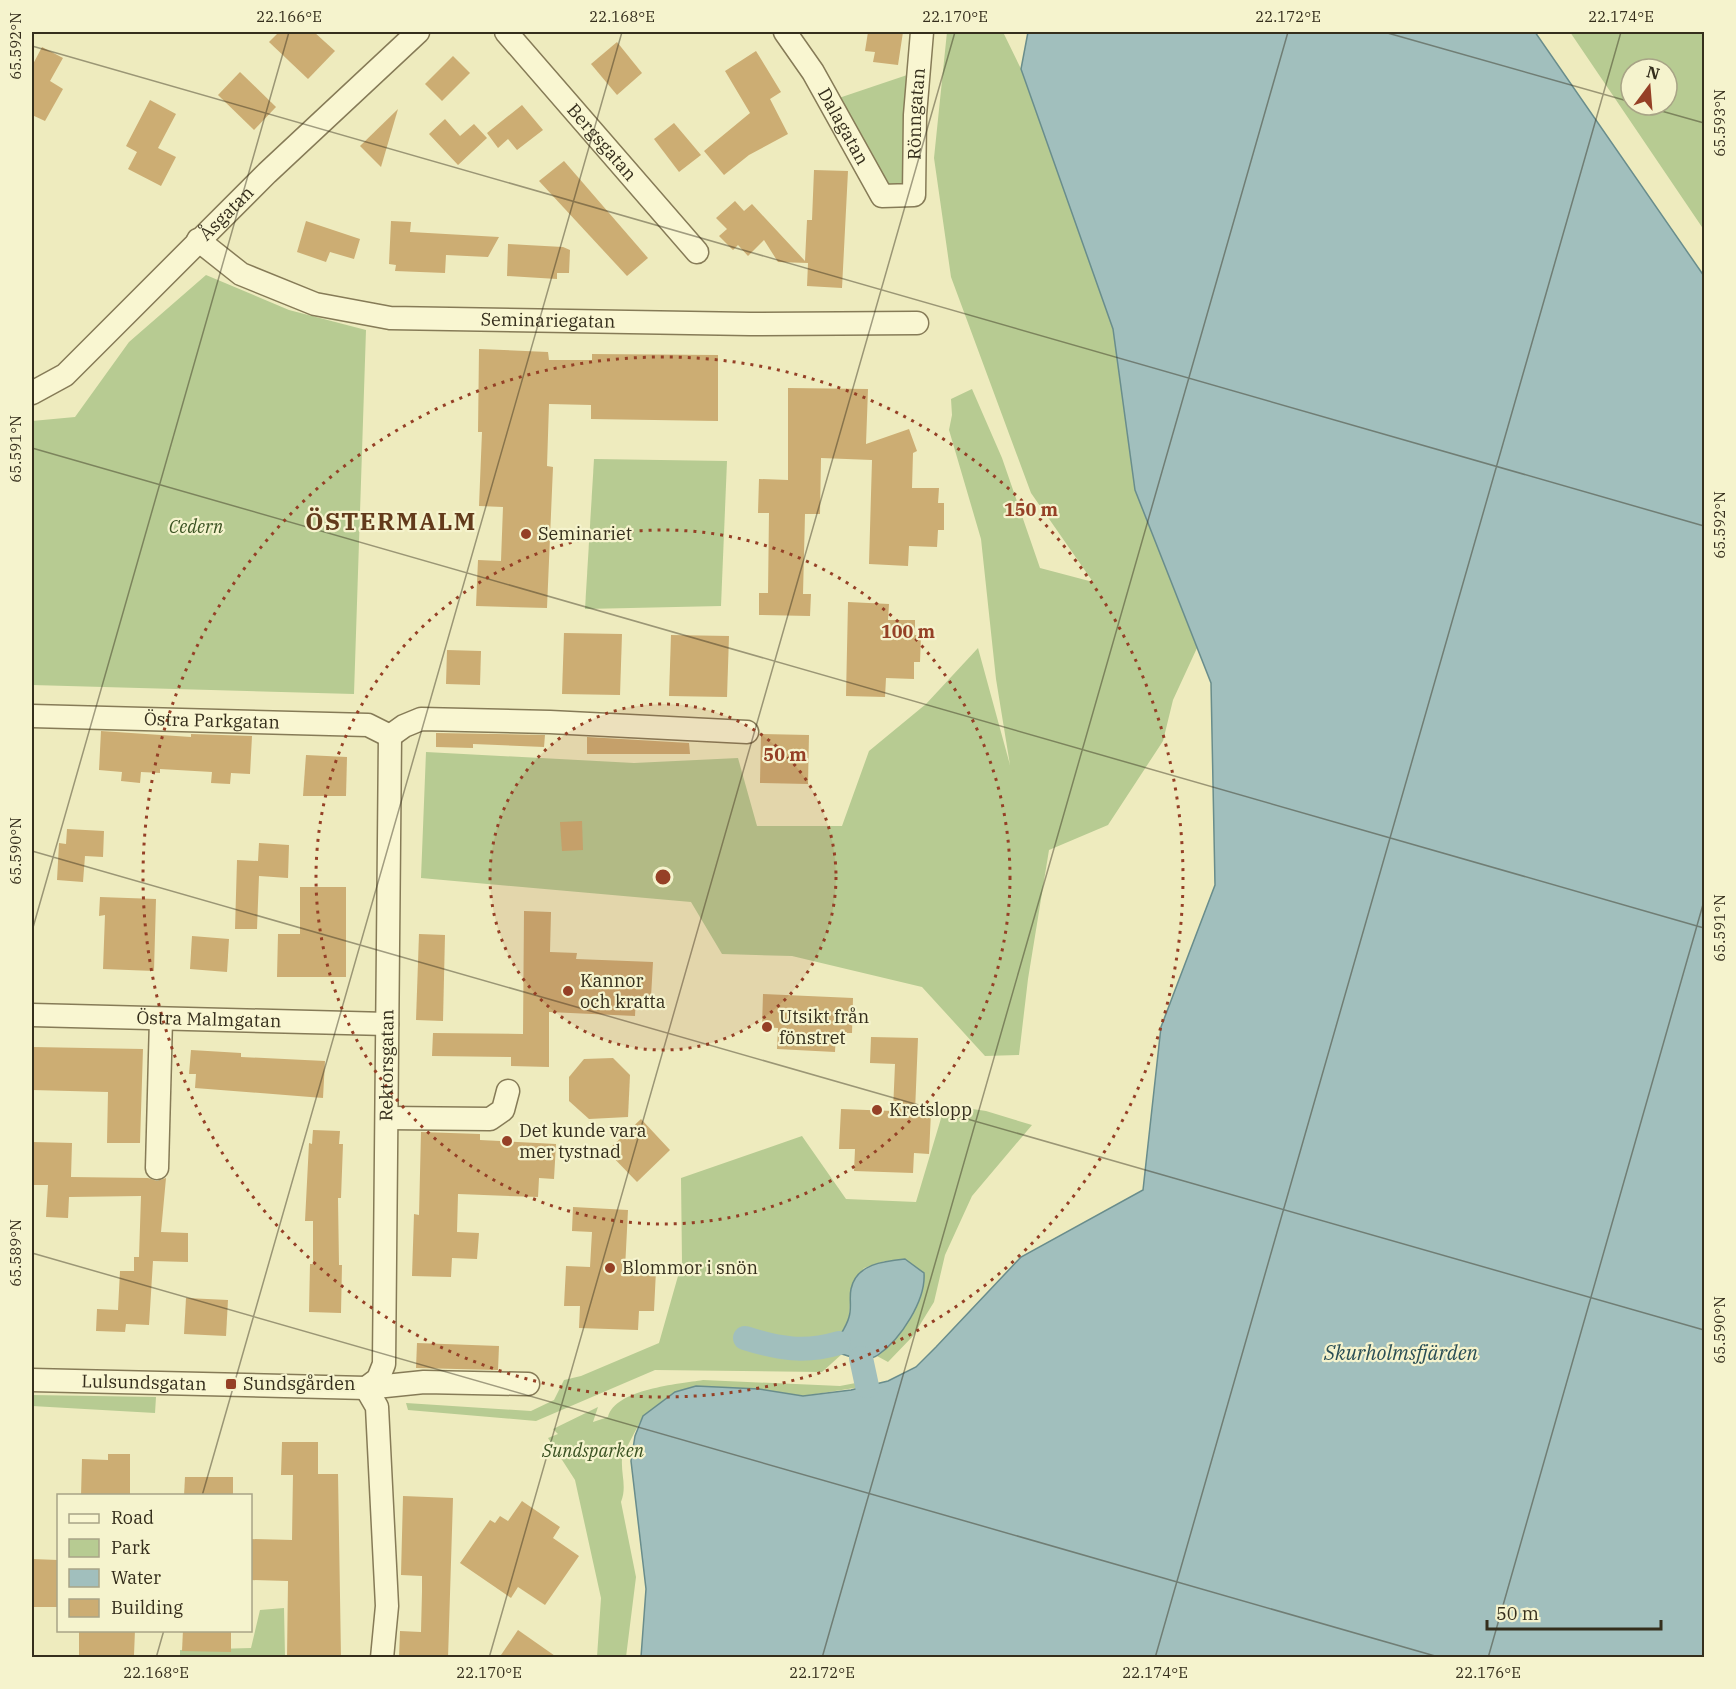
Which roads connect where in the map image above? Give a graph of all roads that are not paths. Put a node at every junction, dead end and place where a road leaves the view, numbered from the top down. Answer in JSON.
{"nodes":[{"id":1,"x":418,"y":32,"type":"edge"},
{"id":2,"x":506,"y":32,"type":"edge"},
{"id":3,"x":785,"y":32,"type":"edge"},
{"id":4,"x":921,"y":32,"type":"edge"},
{"id":5,"x":914,"y":195,"type":"joint"},
{"id":6,"x":198,"y":240,"type":"junction"},
{"id":7,"x":697,"y":252,"type":"dead end"},
{"id":8,"x":917,"y":323,"type":"dead end"},
{"id":9,"x":32,"y":393,"type":"edge"},
{"id":10,"x":32,"y":716,"type":"edge"},
{"id":11,"x":747,"y":732,"type":"dead end"},
{"id":12,"x":390,"y":736,"type":"junction"},
{"id":13,"x":32,"y":1015,"type":"edge"},
{"id":14,"x":161,"y":1019,"type":"junction"},
{"id":15,"x":387,"y":1024,"type":"junction"},
{"id":16,"x":508,"y":1091,"type":"dead end"},
{"id":17,"x":387,"y":1118,"type":"junction"},
{"id":18,"x":157,"y":1168,"type":"dead end"},
{"id":19,"x":32,"y":1380,"type":"edge"},
{"id":20,"x":528,"y":1384,"type":"dead end"},
{"id":21,"x":366,"y":1388,"type":"junction"},
{"id":22,"x":382,"y":1658,"type":"edge"}],
"edges":[{"from":1,"to":6,"type":"street","name":"Åsgatan"},
{"from":2,"to":7,"type":"street","name":"Bergsgatan"},
{"from":3,"to":5,"type":"street","name":"Dalagatan"},
{"from":4,"to":5,"type":"street","name":"Rönngatan"},
{"from":6,"to":8,"type":"street","name":"Seminariegatan"},
{"from":6,"to":9,"type":"street","name":"Åsgatan"},
{"from":10,"to":12,"type":"street","name":"Östra Parkgatan"},
{"from":11,"to":12,"type":"street"},
{"from":12,"to":15,"type":"street","name":"Rektorsgatan"},
{"from":13,"to":14,"type":"street","name":"Östra Malmgatan"},
{"from":14,"to":15,"type":"street","name":"Östra Malmgatan"},
{"from":14,"to":18,"type":"street"},
{"from":15,"to":17,"type":"street","name":"Rektorsgatan"},
{"from":16,"to":17,"type":"street"},
{"from":17,"to":21,"type":"street","name":"Rektorsgatan"},
{"from":19,"to":21,"type":"street","name":"Lulsundsgatan"},
{"from":20,"to":21,"type":"street","name":"Lulsundsgatan"},
{"from":21,"to":22,"type":"street"}]}
